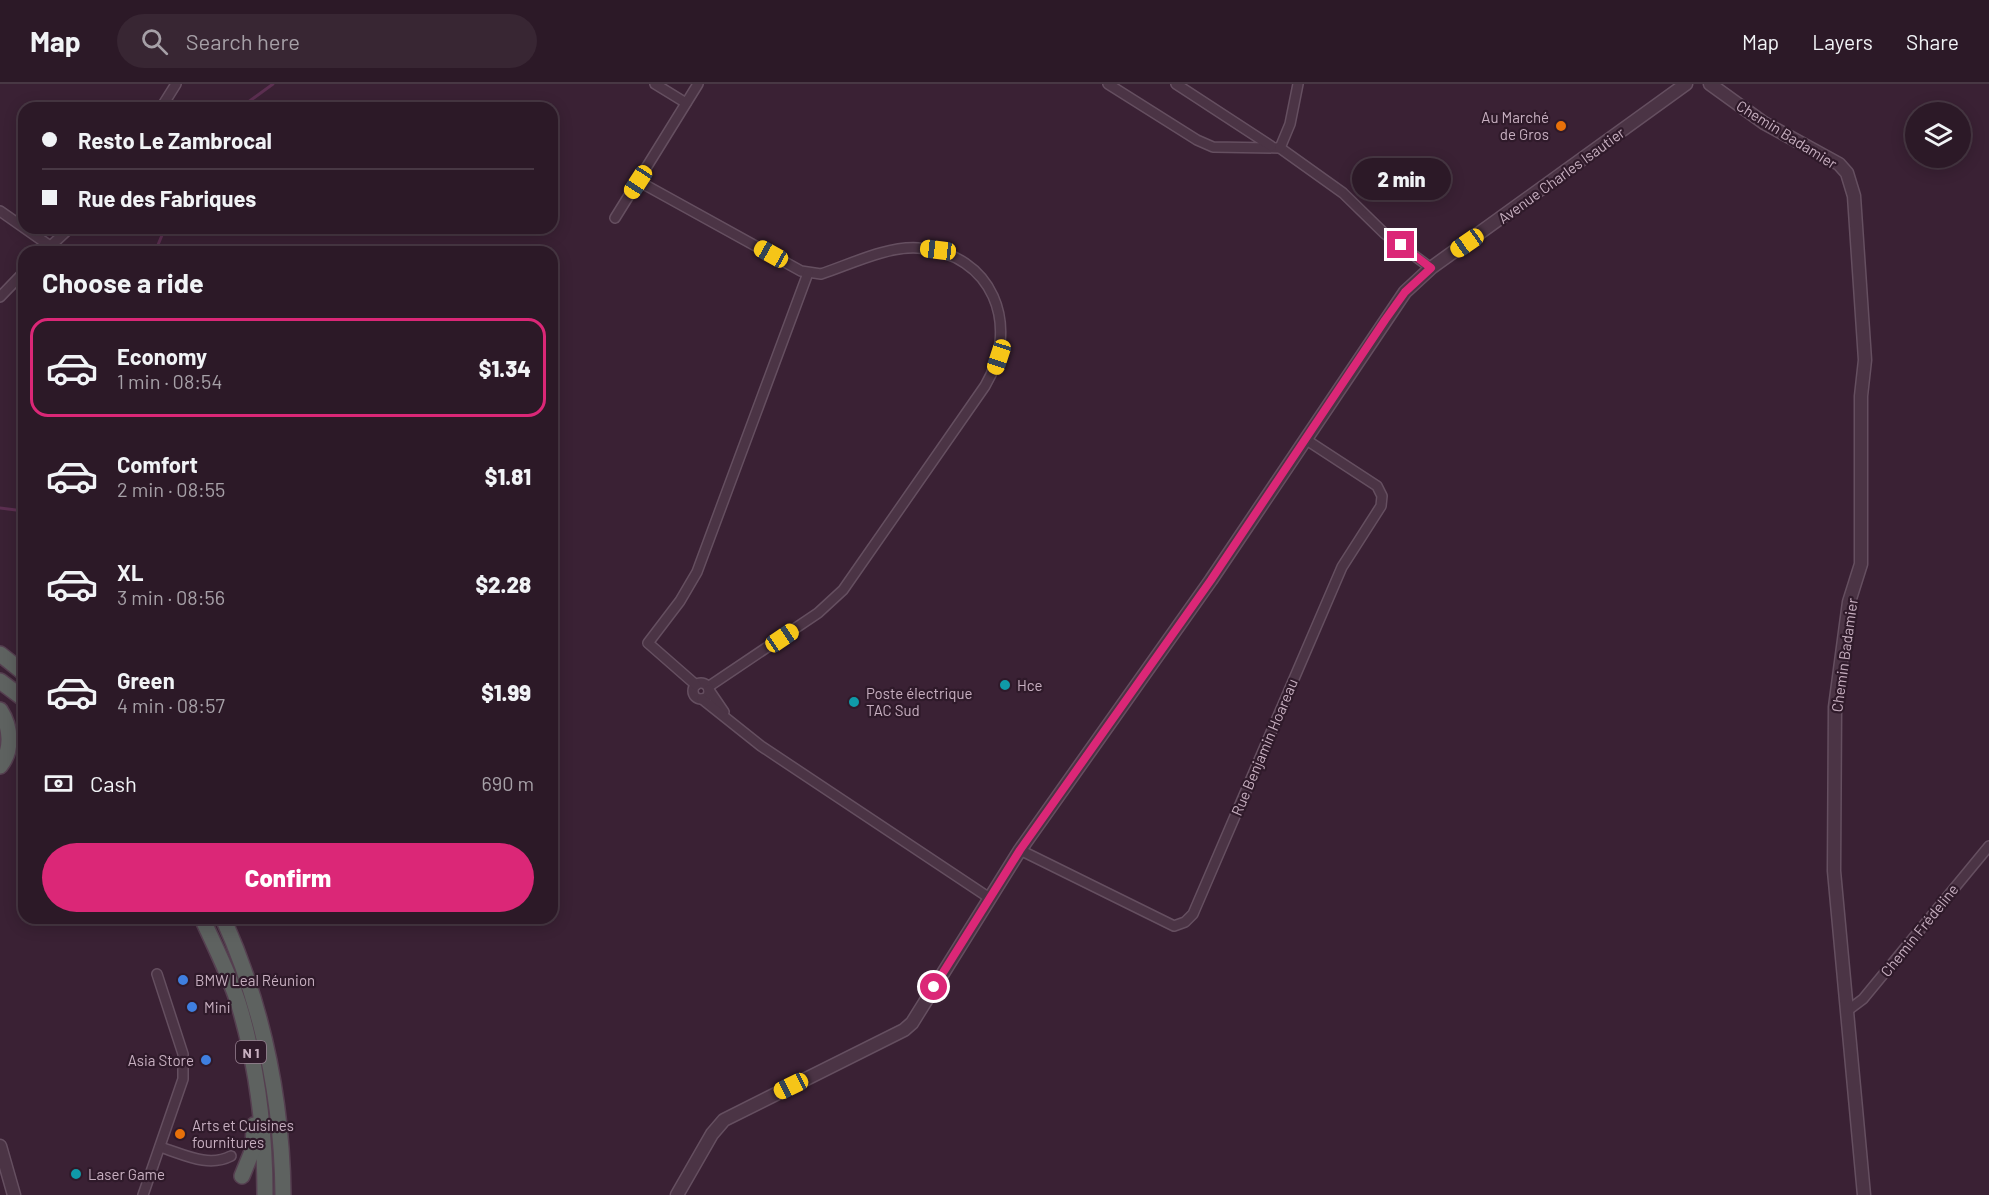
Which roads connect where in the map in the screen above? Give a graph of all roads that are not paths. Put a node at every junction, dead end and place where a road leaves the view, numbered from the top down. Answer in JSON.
{"nodes":[{"id":1,"x":176,"y":84,"type":"edge"},
{"id":2,"x":655,"y":84,"type":"edge"},
{"id":3,"x":698,"y":84,"type":"edge"},
{"id":4,"x":1108,"y":84,"type":"edge"},
{"id":5,"x":1176,"y":84,"type":"edge"},
{"id":6,"x":1298,"y":84,"type":"edge"},
{"id":7,"x":1686,"y":84,"type":"edge"},
{"id":8,"x":1710,"y":84,"type":"edge"},
{"id":9,"x":165,"y":102,"type":"edge"},
{"id":10,"x":686,"y":103,"type":"junction"},
{"id":11,"x":1275,"y":147,"type":"junction"},
{"id":12,"x":638,"y":182,"type":"junction"},
{"id":13,"x":0,"y":211,"type":"edge"},
{"id":14,"x":615,"y":218,"type":"dead end"},
{"id":15,"x":18,"y":226,"type":"edge"},
{"id":16,"x":28,"y":234,"type":"edge"},
{"id":17,"x":63,"y":234,"type":"edge"},
{"id":18,"x":43,"y":246,"type":"edge"},
{"id":19,"x":50,"y":246,"type":"edge"},
{"id":20,"x":1431,"y":268,"type":"junction"},
{"id":21,"x":808,"y":273,"type":"junction"},
{"id":22,"x":18,"y":278,"type":"edge"},
{"id":23,"x":0,"y":297,"type":"edge"},
{"id":24,"x":1305,"y":439,"type":"junction"},
{"id":25,"x":0,"y":654,"type":"edge"},
{"id":26,"x":18,"y":668,"type":"edge"},
{"id":27,"x":0,"y":681,"type":"edge"},
{"id":28,"x":696,"y":685,"type":"junction"},
{"id":29,"x":709,"y":688,"type":"junction"},
{"id":30,"x":18,"y":694,"type":"edge"},
{"id":31,"x":702,"y":699,"type":"junction"},
{"id":32,"x":0,"y":710,"type":"edge"},
{"id":33,"x":729,"y":719,"type":"junction"},
{"id":34,"x":0,"y":766,"type":"edge"},
{"id":35,"x":1989,"y":846,"type":"edge"},
{"id":36,"x":1020,"y":850,"type":"junction"},
{"id":37,"x":988,"y":897,"type":"junction"},
{"id":38,"x":205,"y":924,"type":"edge"},
{"id":39,"x":226,"y":924,"type":"edge"},
{"id":40,"x":211,"y":939,"type":"junction"},
{"id":41,"x":157,"y":974,"type":"dead end"},
{"id":42,"x":1847,"y":1011,"type":"junction"},
{"id":43,"x":0,"y":1146,"type":"edge"},
{"id":44,"x":160,"y":1147,"type":"junction"},
{"id":45,"x":231,"y":1156,"type":"dead end"},
{"id":46,"x":242,"y":1176,"type":"dead end"},
{"id":47,"x":14,"y":1195,"type":"edge"},
{"id":48,"x":143,"y":1195,"type":"edge"},
{"id":49,"x":265,"y":1195,"type":"edge"},
{"id":50,"x":283,"y":1195,"type":"edge"},
{"id":51,"x":676,"y":1195,"type":"edge"},
{"id":52,"x":1864,"y":1195,"type":"edge"}],
"edges":[{"from":1,"to":9,"type":"street"},
{"from":2,"to":10,"type":"street"},
{"from":3,"to":10,"type":"street"},
{"from":4,"to":11,"type":"street"},
{"from":5,"to":11,"type":"street"},
{"from":6,"to":11,"type":"street"},
{"from":7,"to":20,"type":"street","name":"Avenue Charles Isautier"},
{"from":8,"to":42,"type":"street","name":"Chemin Badamier"},
{"from":10,"to":12,"type":"street"},
{"from":11,"to":20,"type":"street"},
{"from":12,"to":14,"type":"street"},
{"from":12,"to":21,"type":"street"},
{"from":13,"to":15,"type":"street"},
{"from":16,"to":18,"type":"street"},
{"from":17,"to":19,"type":"street"},
{"from":20,"to":24,"type":"street","name":"Avenue Charles Isautier"},
{"from":21,"to":28,"type":"street"},
{"from":21,"to":29,"type":"street"},
{"from":22,"to":23,"type":"street"},
{"from":24,"to":36,"type":"street","name":"Avenue Charles Isautier"},
{"from":24,"to":36,"type":"street","name":"Rue Benjamin Hoareau"},
{"from":25,"to":26,"type":"highway"},
{"from":27,"to":30,"type":"highway"},
{"from":28,"to":29,"type":"street"},
{"from":28,"to":31,"type":"street"},
{"from":29,"to":31,"type":"street"},
{"from":29,"to":33,"type":"street"},
{"from":31,"to":33,"type":"street"},
{"from":32,"to":34,"type":"highway"},
{"from":33,"to":37,"type":"street"},
{"from":35,"to":42,"type":"street","name":"Chemin Frédeline"},
{"from":36,"to":37,"type":"street","name":"Avenue Charles Isautier"},
{"from":37,"to":51,"type":"street","name":"Avenue Charles Isautier"},
{"from":38,"to":40,"type":"highway","number":"N 1"},
{"from":39,"to":50,"type":"highway","number":"N 1"},
{"from":40,"to":46,"type":"highway"},
{"from":40,"to":49,"type":"highway","number":"N 1"},
{"from":41,"to":44,"type":"street"},
{"from":42,"to":52,"type":"street","name":"Chemin Badamier"},
{"from":43,"to":47,"type":"street"},
{"from":44,"to":45,"type":"street"},
{"from":44,"to":48,"type":"street"}]}
